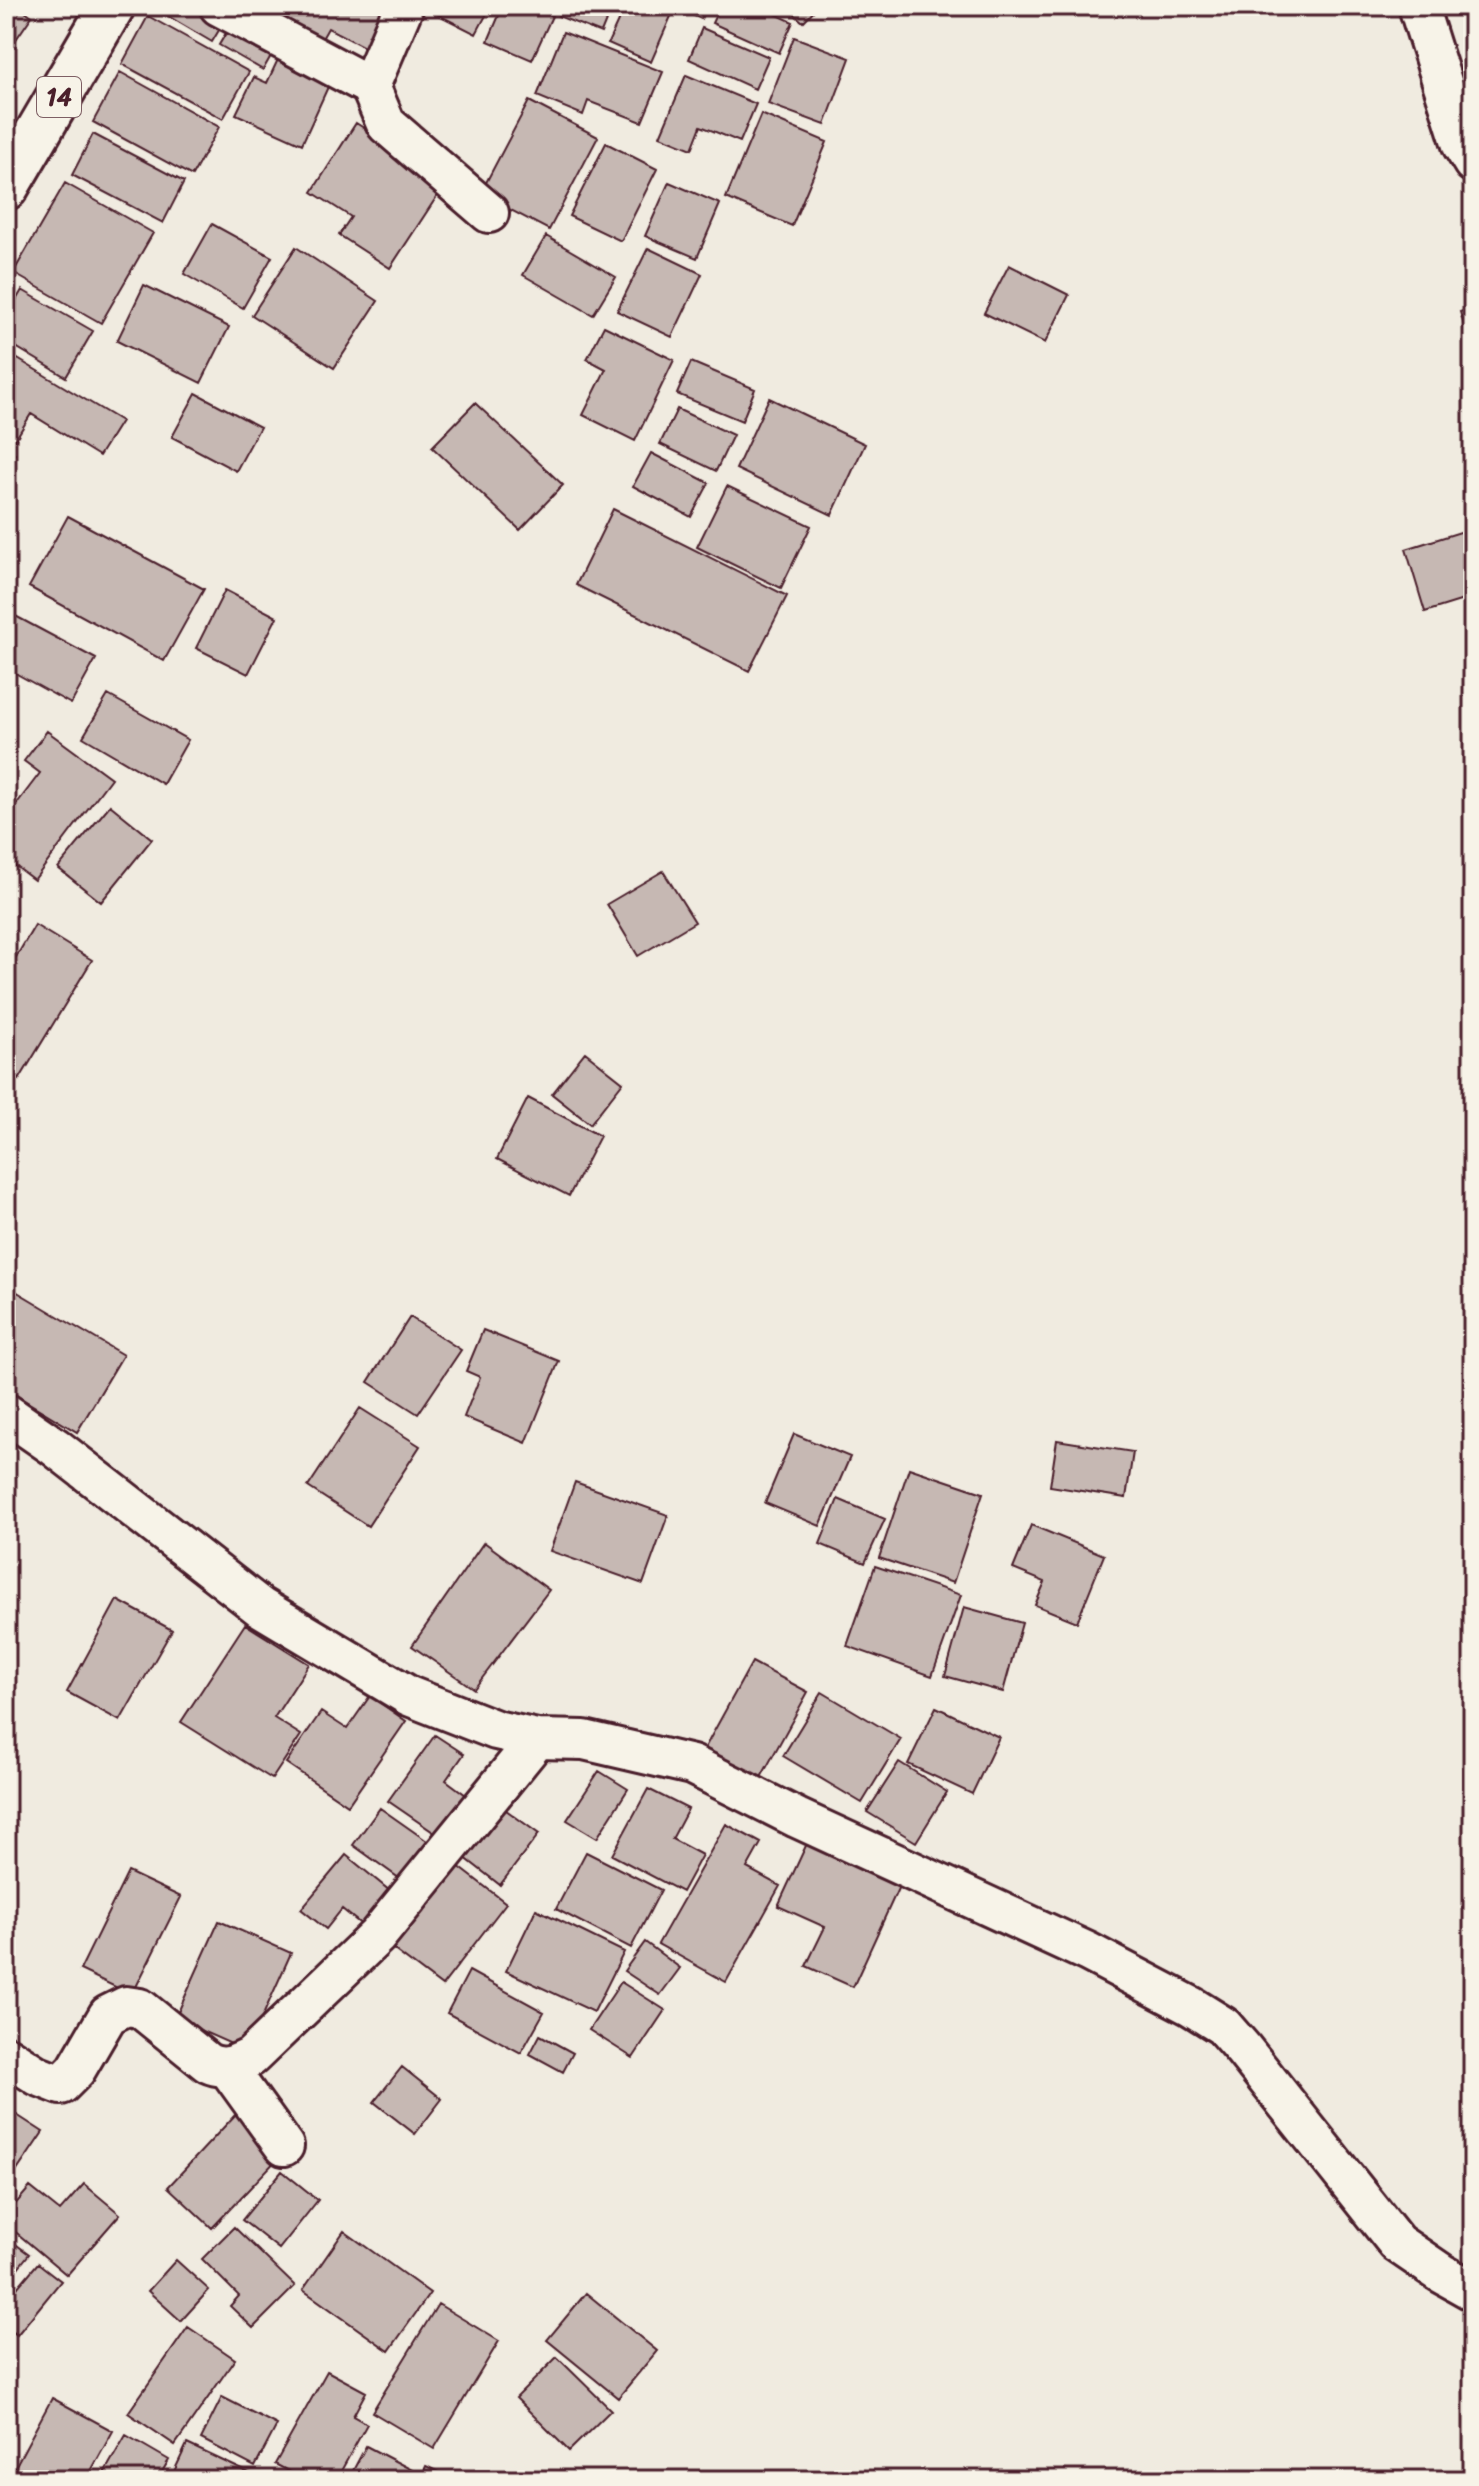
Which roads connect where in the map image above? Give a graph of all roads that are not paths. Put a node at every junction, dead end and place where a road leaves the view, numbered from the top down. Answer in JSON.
{"nodes":[{"id":1,"x":112,"y":6,"type":"edge"},
{"id":2,"x":219,"y":6,"type":"edge"},
{"id":3,"x":404,"y":6,"type":"edge"},
{"id":4,"x":1418,"y":6,"type":"edge"},
{"id":5,"x":370,"y":86,"type":"junction"},
{"id":6,"x":1473,"y":163,"type":"edge"},
{"id":7,"x":6,"y":187,"type":"edge"},
{"id":8,"x":489,"y":213,"type":"dead end"},
{"id":9,"x":6,"y":1413,"type":"edge"},
{"id":10,"x":537,"y":1739,"type":"junction"},
{"id":11,"x":6,"y":2057,"type":"edge"},
{"id":12,"x":227,"y":2067,"type":"junction"},
{"id":13,"x":284,"y":2146,"type":"dead end"},
{"id":14,"x":1473,"y":2291,"type":"edge"}],
"edges":[{"from":1,"to":7,"type":"highway","number":"14"},
{"from":2,"to":5,"type":"street"},
{"from":3,"to":5,"type":"street"},
{"from":4,"to":6,"type":"street"},
{"from":5,"to":8,"type":"street"},
{"from":9,"to":10,"type":"street"},
{"from":10,"to":12,"type":"street"},
{"from":10,"to":14,"type":"street"},
{"from":11,"to":12,"type":"street"},
{"from":12,"to":13,"type":"street"}]}
